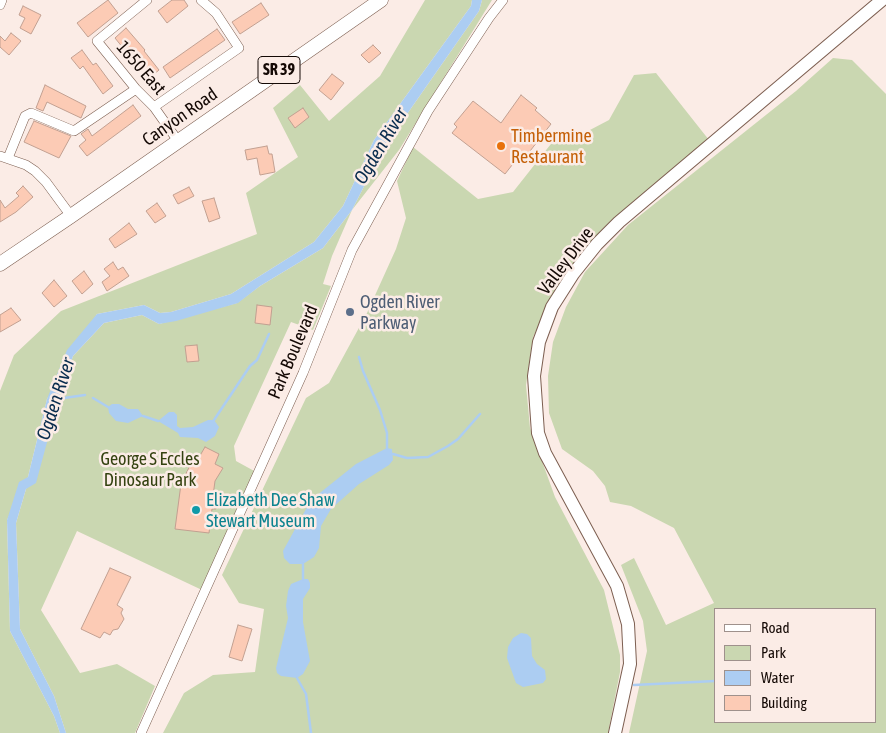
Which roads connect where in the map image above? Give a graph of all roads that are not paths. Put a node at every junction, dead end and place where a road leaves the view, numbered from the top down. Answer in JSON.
{"nodes":[{"id":1,"x":2,"y":0,"type":"edge"},
{"id":2,"x":147,"y":0,"type":"edge"},
{"id":3,"x":201,"y":0,"type":"edge"},
{"id":4,"x":381,"y":0,"type":"edge"},
{"id":5,"x":503,"y":0,"type":"edge"},
{"id":6,"x":882,"y":0,"type":"edge"},
{"id":7,"x":0,"y":5,"type":"edge"},
{"id":8,"x":136,"y":89,"type":"junction"},
{"id":9,"x":154,"y":107,"type":"junction"},
{"id":10,"x":178,"y":141,"type":"junction"},
{"id":11,"x":4,"y":157,"type":"edge"},
{"id":12,"x":71,"y":216,"type":"junction"},
{"id":13,"x":0,"y":264,"type":"edge"},
{"id":14,"x":141,"y":733,"type":"edge"},
{"id":15,"x":615,"y":733,"type":"edge"}],
"edges":[{"from":1,"to":7,"type":"street"},
{"from":2,"to":8,"type":"street","name":"1650 East"},
{"from":3,"to":9,"type":"street"},
{"from":4,"to":10,"type":"main road","name":"Canyon Road","number":"SR 39"},
{"from":5,"to":14,"type":"street","name":"Park Boulevard"},
{"from":6,"to":15,"type":"street","name":"Valley Drive"},
{"from":8,"to":9,"type":"street","name":"1650 East"},
{"from":8,"to":11,"type":"street"},
{"from":9,"to":10,"type":"street","name":"1650 East"},
{"from":10,"to":12,"type":"main road","name":"Canyon Road","number":"SR 39"},
{"from":11,"to":12,"type":"street"},
{"from":12,"to":13,"type":"main road","name":"Canyon Road","number":"SR 39"}]}
